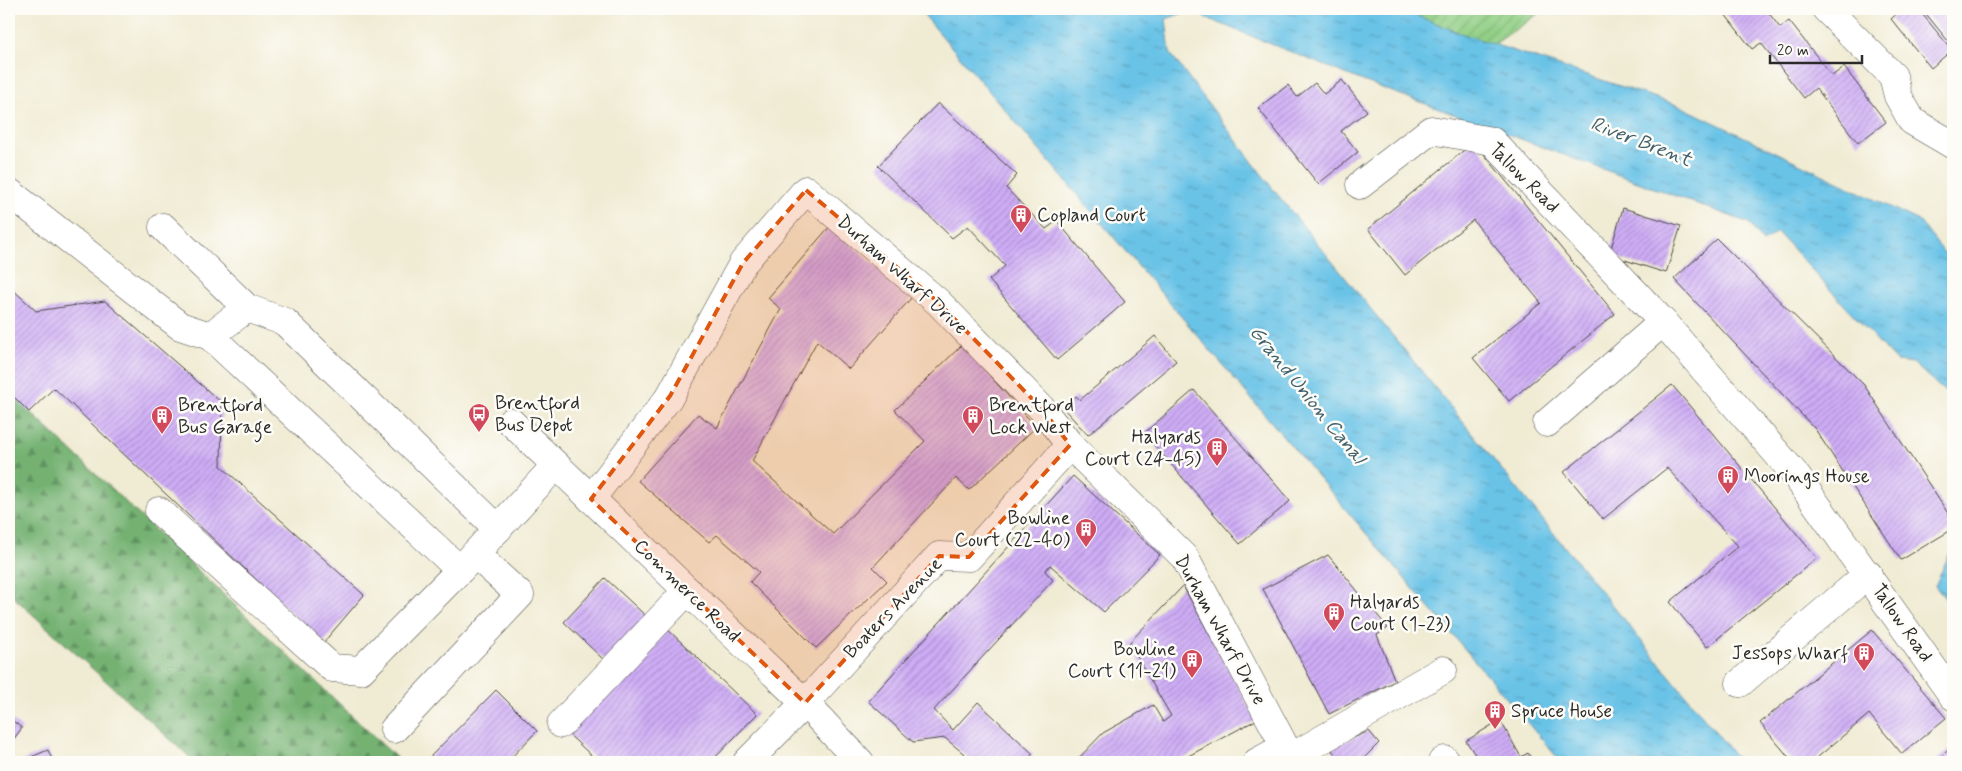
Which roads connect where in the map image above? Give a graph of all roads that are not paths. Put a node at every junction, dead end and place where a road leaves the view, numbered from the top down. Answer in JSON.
{"nodes":[{"id":1,"x":1826,"y":9,"type":"edge"},
{"id":2,"x":1953,"y":145,"type":"edge"},
{"id":3,"x":1360,"y":185,"type":"dead end"},
{"id":4,"x":9,"y":192,"type":"edge"},
{"id":5,"x":163,"y":227,"type":"dead end"},
{"id":6,"x":247,"y":308,"type":"junction"},
{"id":7,"x":1663,"y":322,"type":"junction"},
{"id":8,"x":210,"y":336,"type":"junction"},
{"id":9,"x":511,"y":422,"type":"dead end"},
{"id":10,"x":1547,"y":424,"type":"dead end"},
{"id":11,"x":1070,"y":444,"type":"junction"},
{"id":12,"x":556,"y":465,"type":"junction"},
{"id":13,"x":591,"y":499,"type":"junction"},
{"id":14,"x":159,"y":511,"type":"dead end"},
{"id":15,"x":498,"y":529,"type":"junction"},
{"id":16,"x":468,"y":562,"type":"junction"},
{"id":17,"x":1868,"y":574,"type":"junction"},
{"id":18,"x":687,"y":591,"type":"junction"},
{"id":19,"x":1443,"y":670,"type":"dead end"},
{"id":20,"x":1740,"y":683,"type":"dead end"},
{"id":21,"x":1953,"y":696,"type":"edge"},
{"id":22,"x":805,"y":703,"type":"junction"},
{"id":23,"x":561,"y":724,"type":"dead end"},
{"id":24,"x":394,"y":729,"type":"dead end"},
{"id":25,"x":1294,"y":755,"type":"edge"},
{"id":26,"x":747,"y":762,"type":"edge"},
{"id":27,"x":860,"y":762,"type":"edge"},
{"id":28,"x":1258,"y":762,"type":"edge"}],
"edges":[{"from":1,"to":2,"type":"street"},
{"from":3,"to":7,"type":"street","name":"Tallow Road"},
{"from":4,"to":8,"type":"street"},
{"from":5,"to":6,"type":"street"},
{"from":6,"to":8,"type":"street"},
{"from":6,"to":15,"type":"street"},
{"from":7,"to":10,"type":"street"},
{"from":7,"to":17,"type":"street","name":"Tallow Road"},
{"from":8,"to":16,"type":"street"},
{"from":9,"to":12,"type":"street","name":"Commerce Road"},
{"from":11,"to":13,"type":"street","name":"Durham Wharf Drive"},
{"from":11,"to":22,"type":"street","name":"Boaters Avenue"},
{"from":11,"to":25,"type":"street","name":"Durham Wharf Drive"},
{"from":12,"to":13,"type":"street","name":"Commerce Road"},
{"from":12,"to":15,"type":"street"},
{"from":13,"to":18,"type":"street","name":"Commerce Road"},
{"from":14,"to":16,"type":"street"},
{"from":15,"to":16,"type":"street"},
{"from":16,"to":24,"type":"street"},
{"from":17,"to":20,"type":"street","name":"Tallow Road"},
{"from":17,"to":21,"type":"street","name":"Tallow Road"},
{"from":18,"to":22,"type":"street","name":"Commerce Road"},
{"from":18,"to":23,"type":"street"},
{"from":19,"to":25,"type":"street"},
{"from":22,"to":26,"type":"street"},
{"from":22,"to":27,"type":"street","name":"Commerce Road"},
{"from":25,"to":28,"type":"street"}]}
